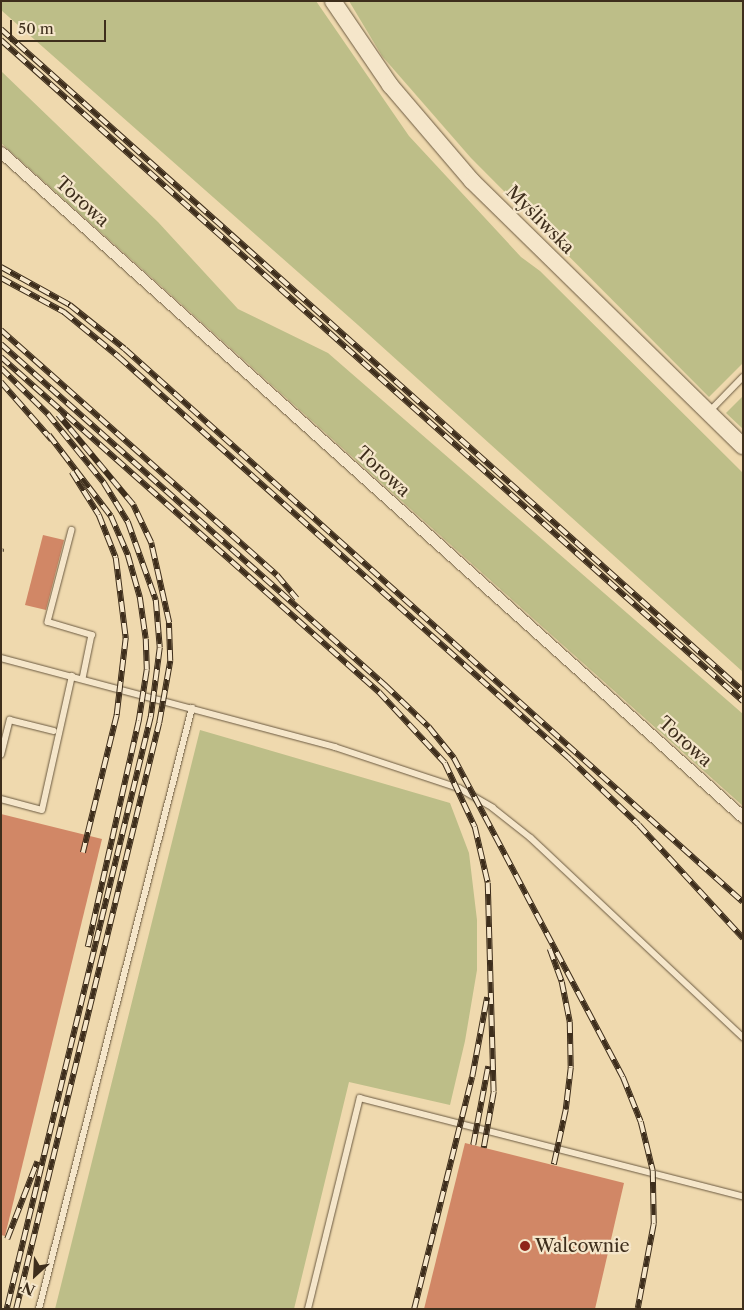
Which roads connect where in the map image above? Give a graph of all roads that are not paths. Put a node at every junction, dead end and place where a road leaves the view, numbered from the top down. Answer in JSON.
{"nodes":[{"id":1,"x":333,"y":1,"type":"edge"},
{"id":2,"x":1,"y":152,"type":"edge"},
{"id":3,"x":743,"y":377,"type":"edge"},
{"id":4,"x":708,"y":413,"type":"junction"},
{"id":5,"x":743,"y":446,"type":"edge"},
{"id":6,"x":72,"y":530,"type":"dead end"},
{"id":7,"x":1,"y":658,"type":"edge"},
{"id":8,"x":72,"y":676,"type":"junction"},
{"id":9,"x":83,"y":679,"type":"junction"},
{"id":10,"x":192,"y":708,"type":"junction"},
{"id":11,"x":54,"y":731,"type":"dead end"},
{"id":12,"x":1,"y":755,"type":"edge"},
{"id":13,"x":1,"y":799,"type":"edge"},
{"id":14,"x":743,"y":816,"type":"edge"},
{"id":15,"x":743,"y":1037,"type":"edge"},
{"id":16,"x":743,"y":1196,"type":"edge"},
{"id":17,"x":39,"y":1309,"type":"edge"},
{"id":18,"x":308,"y":1309,"type":"edge"}],
"edges":[{"from":1,"to":4,"type":"street","name":"Myśliwska"},
{"from":2,"to":14,"type":"street","name":"Torowa"},
{"from":3,"to":4,"type":"lane"},
{"from":4,"to":5,"type":"street","name":"Myśliwska"},
{"from":6,"to":9,"type":"lane"},
{"from":7,"to":8,"type":"lane"},
{"from":8,"to":9,"type":"lane"},
{"from":8,"to":13,"type":"lane"},
{"from":9,"to":10,"type":"lane"},
{"from":10,"to":15,"type":"lane"},
{"from":10,"to":17,"type":"lane"},
{"from":11,"to":12,"type":"lane"},
{"from":16,"to":18,"type":"lane"}]}
